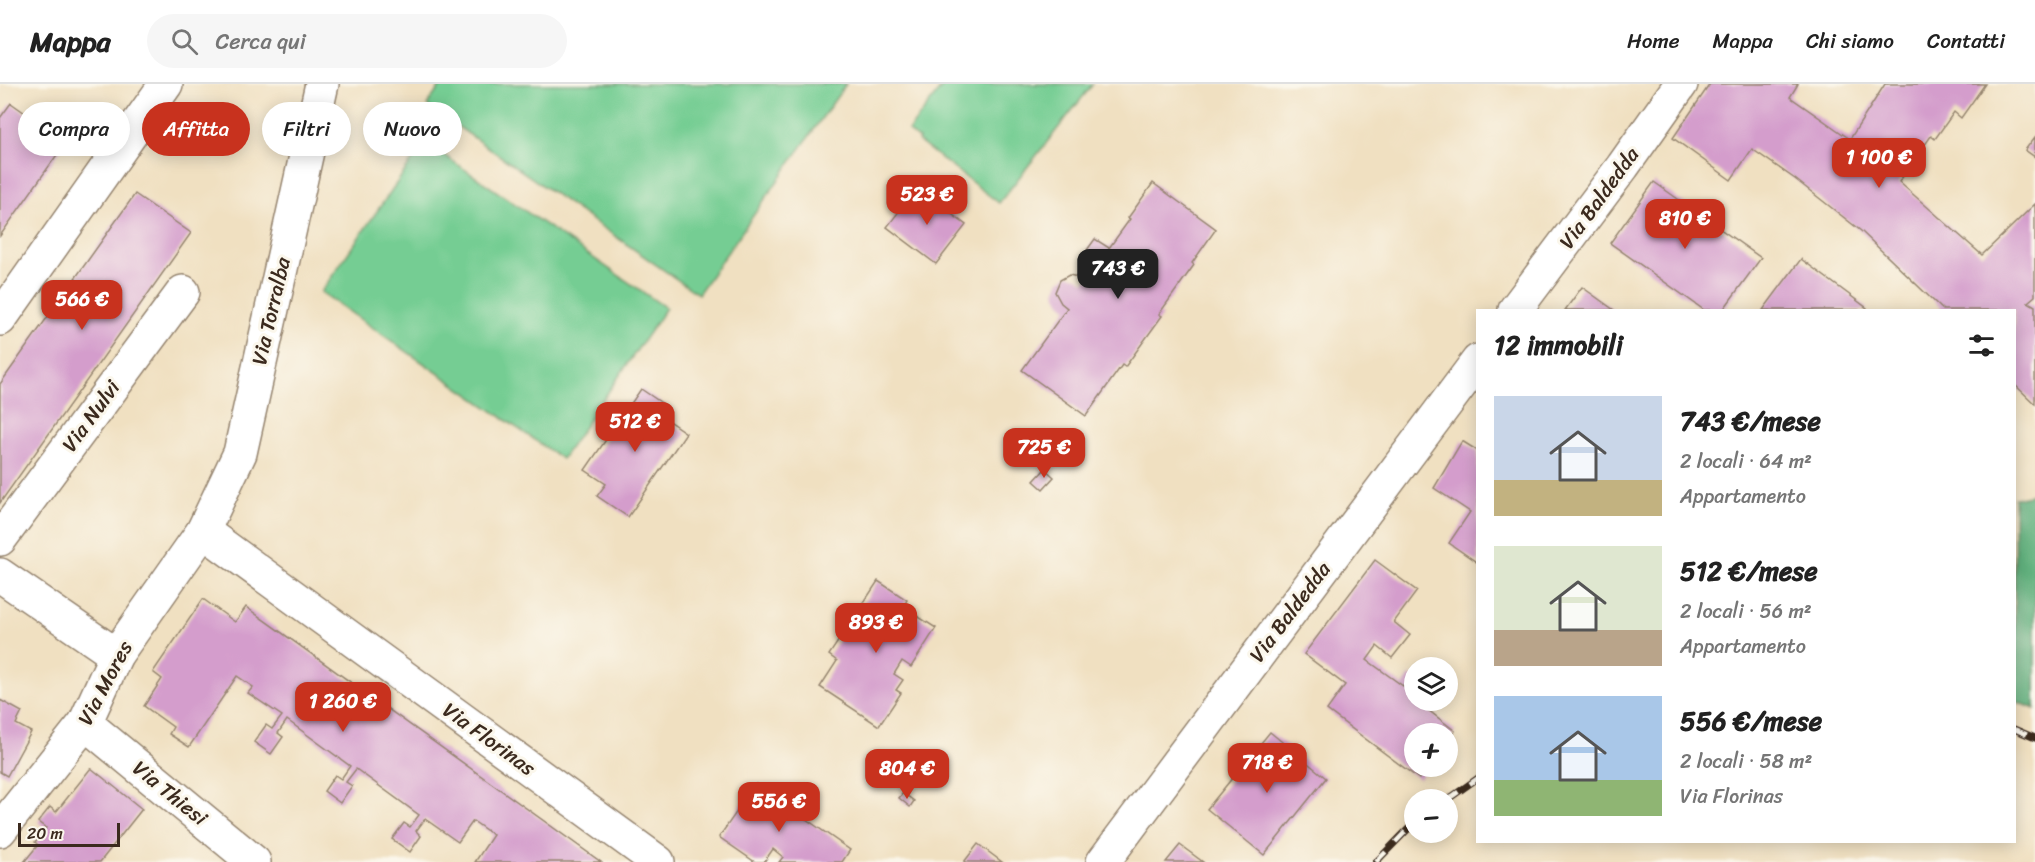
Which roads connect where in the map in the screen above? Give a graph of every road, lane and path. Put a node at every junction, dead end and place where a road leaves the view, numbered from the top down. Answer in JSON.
{"nodes":[{"id":1,"x":166,"y":84,"type":"edge"},
{"id":2,"x":322,"y":84,"type":"edge"},
{"id":3,"x":1681,"y":84,"type":"edge"},
{"id":4,"x":183,"y":292,"type":"dead end"},
{"id":5,"x":1516,"y":309,"type":"edge"},
{"id":6,"x":0,"y":319,"type":"edge"},
{"id":7,"x":1476,"y":364,"type":"edge"},
{"id":8,"x":203,"y":531,"type":"junction"},
{"id":9,"x":0,"y":539,"type":"edge"},
{"id":10,"x":0,"y":575,"type":"edge"},
{"id":11,"x":116,"y":655,"type":"junction"},
{"id":12,"x":85,"y":723,"type":"junction"},
{"id":13,"x":0,"y":830,"type":"edge"},
{"id":14,"x":254,"y":862,"type":"edge"},
{"id":15,"x":658,"y":862,"type":"edge"},
{"id":16,"x":1103,"y":862,"type":"edge"}],
"edges":[{"from":1,"to":6,"type":"street"},
{"from":2,"to":8,"type":"street","name":"Via Torralba"},
{"from":3,"to":5,"type":"street","name":"Via Baldedda"},
{"from":4,"to":9,"type":"street","name":"Via Nulvi"},
{"from":7,"to":16,"type":"street","name":"Via Baldedda"},
{"from":8,"to":11,"type":"street","name":"Via Mores"},
{"from":8,"to":15,"type":"street","name":"Via Florinas"},
{"from":10,"to":11,"type":"street"},
{"from":11,"to":12,"type":"street","name":"Via Mores"},
{"from":12,"to":13,"type":"street","name":"Via Mores"},
{"from":12,"to":14,"type":"street","name":"Via Thiesi"}]}
